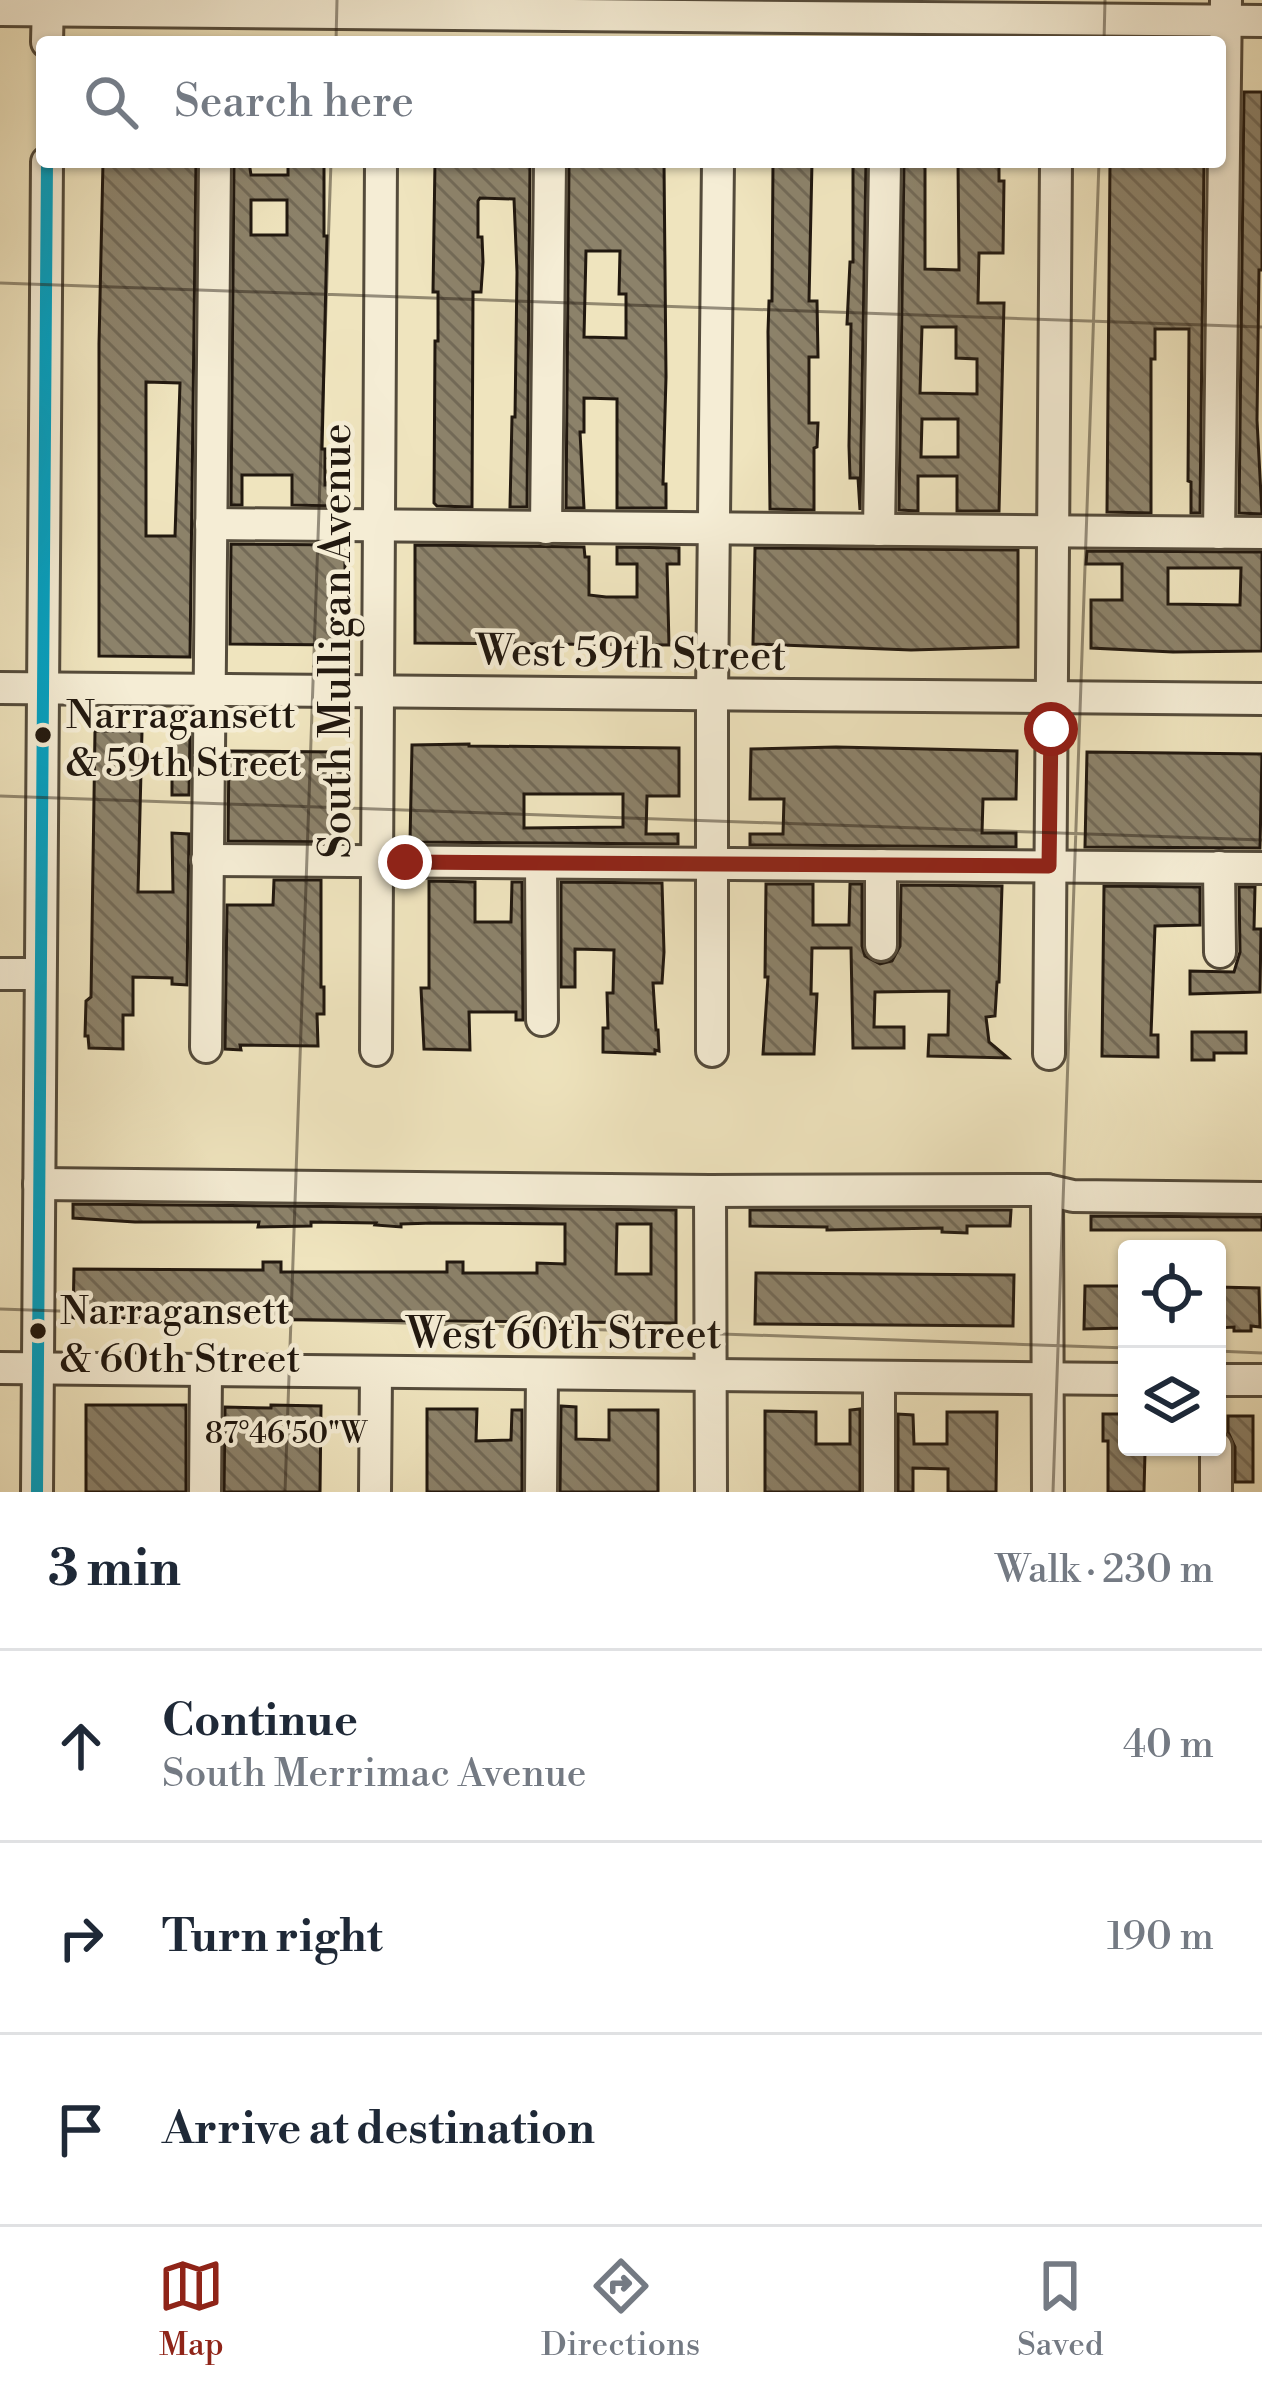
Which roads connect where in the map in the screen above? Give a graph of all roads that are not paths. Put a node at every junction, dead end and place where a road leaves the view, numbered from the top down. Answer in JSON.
{"nodes":[{"id":1,"x":0,"y":10,"type":"edge"},
{"id":2,"x":1226,"y":10,"type":"edge"},
{"id":3,"x":48,"y":18,"type":"edge"},
{"id":4,"x":720,"y":19,"type":"edge"},
{"id":5,"x":888,"y":20,"type":"edge"},
{"id":6,"x":1057,"y":20,"type":"edge"},
{"id":7,"x":1262,"y":21,"type":"edge"},
{"id":8,"x":216,"y":27,"type":"edge"},
{"id":9,"x":382,"y":28,"type":"edge"},
{"id":10,"x":551,"y":28,"type":"edge"},
{"id":11,"x":46,"y":168,"type":"edge"},
{"id":12,"x":215,"y":168,"type":"edge"},
{"id":13,"x":381,"y":168,"type":"edge"},
{"id":14,"x":550,"y":168,"type":"edge"},
{"id":15,"x":718,"y":168,"type":"edge"},
{"id":16,"x":885,"y":168,"type":"edge"},
{"id":17,"x":1056,"y":168,"type":"edge"},
{"id":18,"x":1224,"y":168,"type":"edge"},
{"id":19,"x":212,"y":524,"type":"junction"},
{"id":20,"x":378,"y":525,"type":"junction"},
{"id":21,"x":546,"y":528,"type":"junction"},
{"id":22,"x":714,"y":530,"type":"junction"},
{"id":23,"x":878,"y":530,"type":"junction"},
{"id":24,"x":1053,"y":532,"type":"junction"},
{"id":25,"x":1219,"y":533,"type":"junction"},
{"id":26,"x":1262,"y":533,"type":"edge"},
{"id":27,"x":0,"y":688,"type":"edge"},
{"id":28,"x":43,"y":688,"type":"junction"},
{"id":29,"x":208,"y":689,"type":"junction"},
{"id":30,"x":376,"y":691,"type":"junction"},
{"id":31,"x":712,"y":694,"type":"junction"},
{"id":32,"x":1051,"y":698,"type":"junction"},
{"id":33,"x":1262,"y":699,"type":"edge"},
{"id":34,"x":207,"y":860,"type":"junction"},
{"id":35,"x":375,"y":862,"type":"junction"},
{"id":36,"x":541,"y":863,"type":"junction"},
{"id":37,"x":712,"y":864,"type":"junction"},
{"id":38,"x":881,"y":865,"type":"junction"},
{"id":39,"x":1049,"y":866,"type":"junction"},
{"id":40,"x":1219,"y":867,"type":"junction"},
{"id":41,"x":1262,"y":868,"type":"edge"},
{"id":42,"x":880,"y":945,"type":"dead end"},
{"id":43,"x":1220,"y":952,"type":"dead end"},
{"id":44,"x":0,"y":974,"type":"edge"},
{"id":45,"x":40,"y":974,"type":"junction"},
{"id":46,"x":542,"y":1020,"type":"dead end"},
{"id":47,"x":206,"y":1046,"type":"dead end"},
{"id":48,"x":376,"y":1049,"type":"dead end"},
{"id":49,"x":712,"y":1051,"type":"dead end"},
{"id":50,"x":1049,"y":1054,"type":"dead end"},
{"id":51,"x":39,"y":1184,"type":"junction"},
{"id":52,"x":1047,"y":1190,"type":"junction"},
{"id":53,"x":710,"y":1191,"type":"junction"},
{"id":54,"x":1262,"y":1198,"type":"edge"},
{"id":55,"x":0,"y":1368,"type":"edge"},
{"id":56,"x":38,"y":1369,"type":"junction"},
{"id":57,"x":206,"y":1371,"type":"junction"},
{"id":58,"x":376,"y":1374,"type":"junction"},
{"id":59,"x":542,"y":1375,"type":"junction"},
{"id":60,"x":712,"y":1375,"type":"junction"},
{"id":61,"x":879,"y":1377,"type":"junction"},
{"id":62,"x":1049,"y":1379,"type":"junction"},
{"id":63,"x":1118,"y":1379,"type":"edge"},
{"id":64,"x":1226,"y":1379,"type":"edge"},
{"id":65,"x":1262,"y":1380,"type":"edge"},
{"id":66,"x":1216,"y":1456,"type":"edge"},
{"id":67,"x":37,"y":1492,"type":"edge"},
{"id":68,"x":205,"y":1492,"type":"edge"},
{"id":69,"x":375,"y":1492,"type":"edge"},
{"id":70,"x":541,"y":1492,"type":"edge"},
{"id":71,"x":711,"y":1492,"type":"edge"},
{"id":72,"x":879,"y":1492,"type":"edge"},
{"id":73,"x":1048,"y":1492,"type":"edge"},
{"id":74,"x":1216,"y":1492,"type":"edge"}],
"edges":[{"from":1,"to":3,"type":"street"},
{"from":2,"to":6,"type":"street"},
{"from":2,"to":7,"type":"street"},
{"from":3,"to":8,"type":"street"},
{"from":4,"to":5,"type":"street"},
{"from":4,"to":10,"type":"street"},
{"from":5,"to":6,"type":"street"},
{"from":8,"to":9,"type":"street"},
{"from":9,"to":10,"type":"street"},
{"from":11,"to":28,"type":"street"},
{"from":12,"to":19,"type":"street"},
{"from":13,"to":20,"type":"street","name":"South Mulligan Avenue"},
{"from":14,"to":21,"type":"street"},
{"from":15,"to":22,"type":"street"},
{"from":16,"to":23,"type":"street"},
{"from":17,"to":24,"type":"street"},
{"from":18,"to":25,"type":"street"},
{"from":19,"to":20,"type":"street"},
{"from":19,"to":29,"type":"street"},
{"from":20,"to":21,"type":"street"},
{"from":20,"to":30,"type":"street","name":"South Mulligan Avenue"},
{"from":21,"to":22,"type":"street"},
{"from":22,"to":23,"type":"street"},
{"from":22,"to":31,"type":"street"},
{"from":23,"to":24,"type":"street"},
{"from":24,"to":25,"type":"street"},
{"from":24,"to":32,"type":"street"},
{"from":25,"to":26,"type":"street"},
{"from":27,"to":28,"type":"street","name":"West 59th Street"},
{"from":28,"to":29,"type":"street","name":"West 59th Street"},
{"from":28,"to":45,"type":"street"},
{"from":29,"to":30,"type":"street","name":"West 59th Street"},
{"from":29,"to":34,"type":"street"},
{"from":30,"to":31,"type":"street","name":"West 59th Street"},
{"from":30,"to":35,"type":"street","name":"South Mulligan Avenue"},
{"from":31,"to":32,"type":"street","name":"West 59th Street"},
{"from":31,"to":37,"type":"street"},
{"from":32,"to":33,"type":"street","name":"West 59th Street"},
{"from":32,"to":39,"type":"street"},
{"from":34,"to":35,"type":"street"},
{"from":34,"to":47,"type":"street"},
{"from":35,"to":36,"type":"street"},
{"from":35,"to":48,"type":"street","name":"South Mulligan Avenue"},
{"from":36,"to":37,"type":"street"},
{"from":36,"to":46,"type":"street"},
{"from":37,"to":38,"type":"street"},
{"from":37,"to":49,"type":"street"},
{"from":38,"to":39,"type":"street"},
{"from":38,"to":42,"type":"street"},
{"from":39,"to":40,"type":"street"},
{"from":39,"to":50,"type":"street"},
{"from":40,"to":41,"type":"street"},
{"from":40,"to":43,"type":"street"},
{"from":44,"to":45,"type":"street"},
{"from":45,"to":51,"type":"street"},
{"from":51,"to":53,"type":"street"},
{"from":51,"to":56,"type":"street"},
{"from":52,"to":53,"type":"street"},
{"from":52,"to":54,"type":"street"},
{"from":52,"to":62,"type":"street"},
{"from":53,"to":60,"type":"street"},
{"from":55,"to":56,"type":"street","name":"West 60th Street"},
{"from":56,"to":57,"type":"street","name":"West 60th Street"},
{"from":56,"to":67,"type":"street"},
{"from":57,"to":58,"type":"street","name":"West 60th Street"},
{"from":57,"to":68,"type":"street"},
{"from":58,"to":59,"type":"street","name":"West 60th Street"},
{"from":58,"to":69,"type":"street"},
{"from":59,"to":60,"type":"street","name":"West 60th Street"},
{"from":59,"to":70,"type":"street"},
{"from":60,"to":61,"type":"street","name":"West 60th Street"},
{"from":60,"to":71,"type":"street"},
{"from":61,"to":62,"type":"street","name":"West 60th Street"},
{"from":61,"to":72,"type":"street"},
{"from":62,"to":63,"type":"street","name":"West 60th Street"},
{"from":62,"to":73,"type":"street"},
{"from":64,"to":65,"type":"street"},
{"from":66,"to":74,"type":"street"}]}
